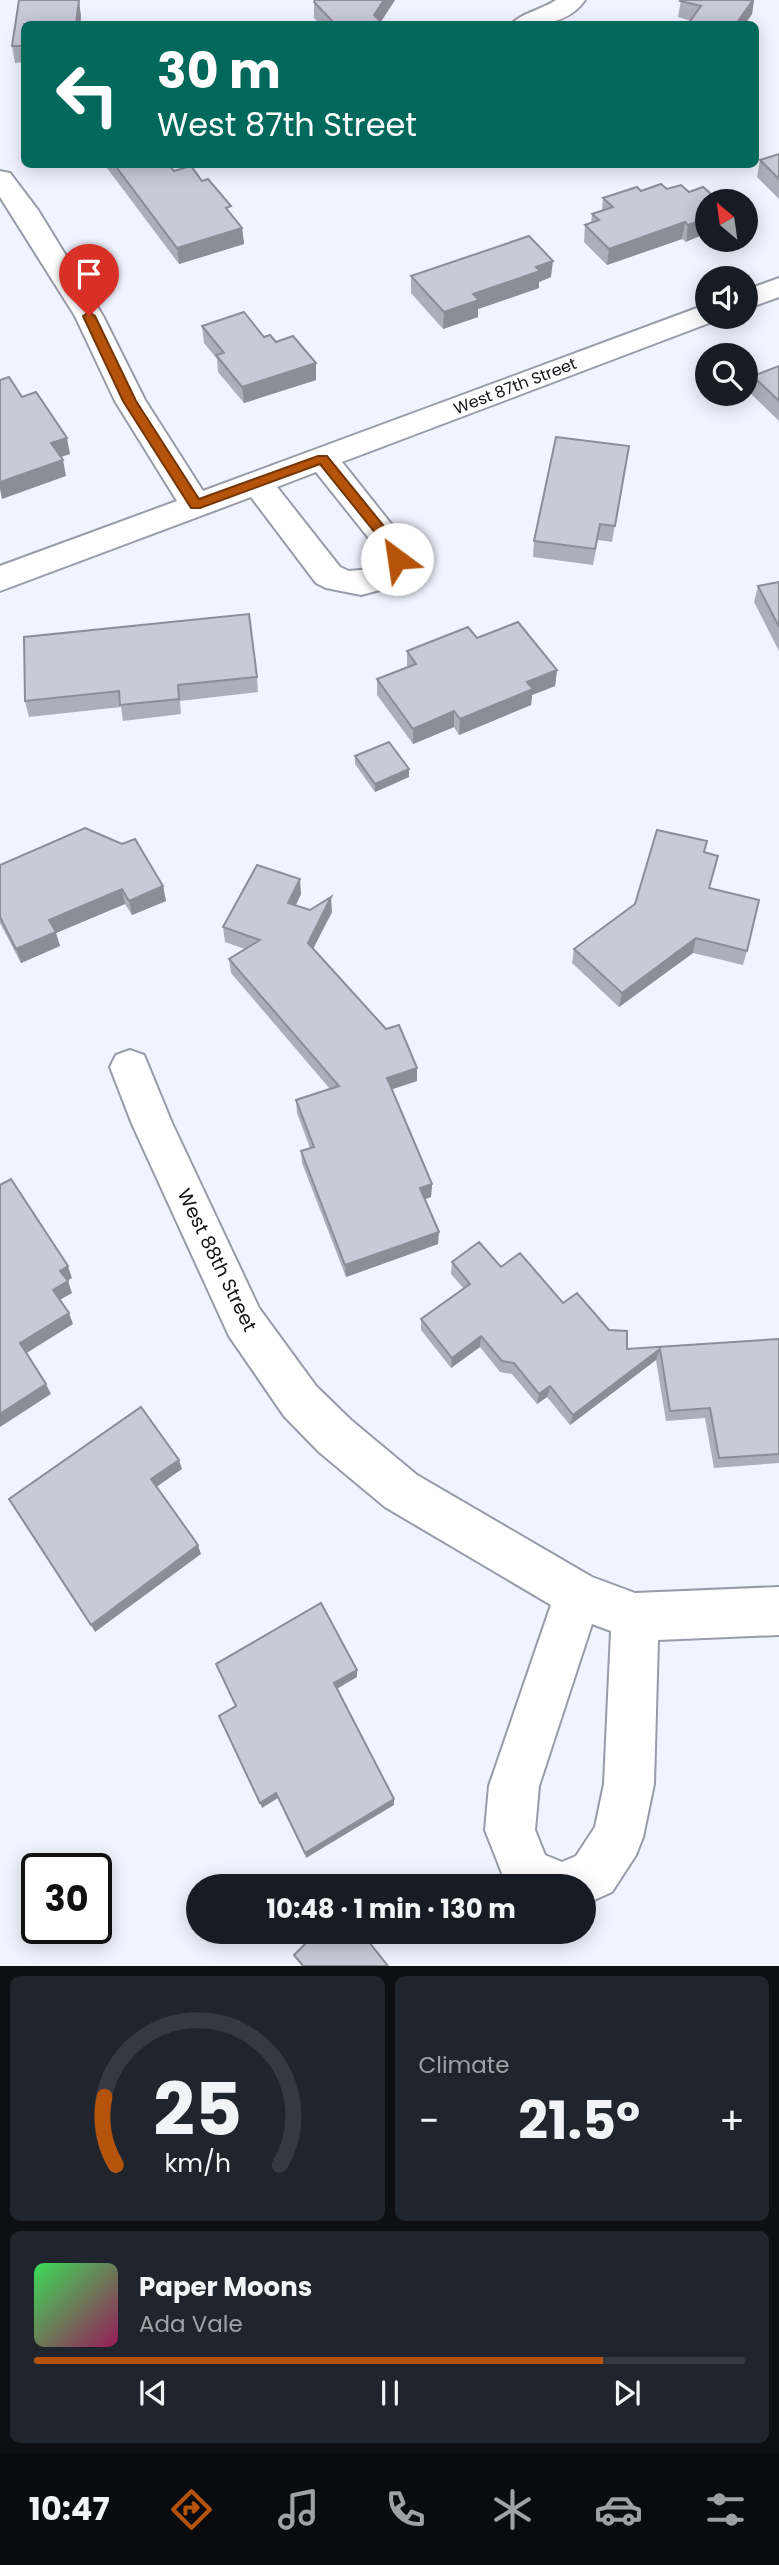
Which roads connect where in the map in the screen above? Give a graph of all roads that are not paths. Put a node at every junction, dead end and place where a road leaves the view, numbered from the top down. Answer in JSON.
{"nodes":[{"id":1,"x":573,"y":0,"type":"edge"},
{"id":2,"x":533,"y":21,"type":"edge"},
{"id":3,"x":0,"y":180,"type":"edge"},
{"id":4,"x":779,"y":288,"type":"edge"},
{"id":5,"x":758,"y":296,"type":"edge"},
{"id":6,"x":695,"y":319,"type":"edge"},
{"id":7,"x":322,"y":459,"type":"junction"},
{"id":8,"x":257,"y":483,"type":"junction"},
{"id":9,"x":196,"y":505,"type":"junction"},
{"id":10,"x":0,"y":579,"type":"edge"},
{"id":11,"x":130,"y":1067,"type":"dead end"},
{"id":12,"x":578,"y":1595,"type":"junction"},
{"id":13,"x":779,"y":1611,"type":"edge"},
{"id":14,"x":635,"y":1617,"type":"junction"},
{"id":15,"x":529,"y":1874,"type":"edge"},
{"id":16,"x":594,"y":1874,"type":"edge"}],
"edges":[{"from":1,"to":2,"type":"street"},
{"from":3,"to":9,"type":"street"},
{"from":4,"to":5,"type":"street"},
{"from":6,"to":7,"type":"street","name":"West 87th Street"},
{"from":7,"to":8,"type":"street","name":"West 87th Street"},
{"from":7,"to":8,"type":"street"},
{"from":8,"to":9,"type":"street","name":"West 87th Street"},
{"from":9,"to":10,"type":"street","name":"West 87th Street"},
{"from":11,"to":12,"type":"street","name":"West 88th Street"},
{"from":12,"to":14,"type":"street","name":"West 88th Street"},
{"from":12,"to":15,"type":"street"},
{"from":13,"to":14,"type":"street","name":"West 88th Street"},
{"from":14,"to":16,"type":"street"}]}
